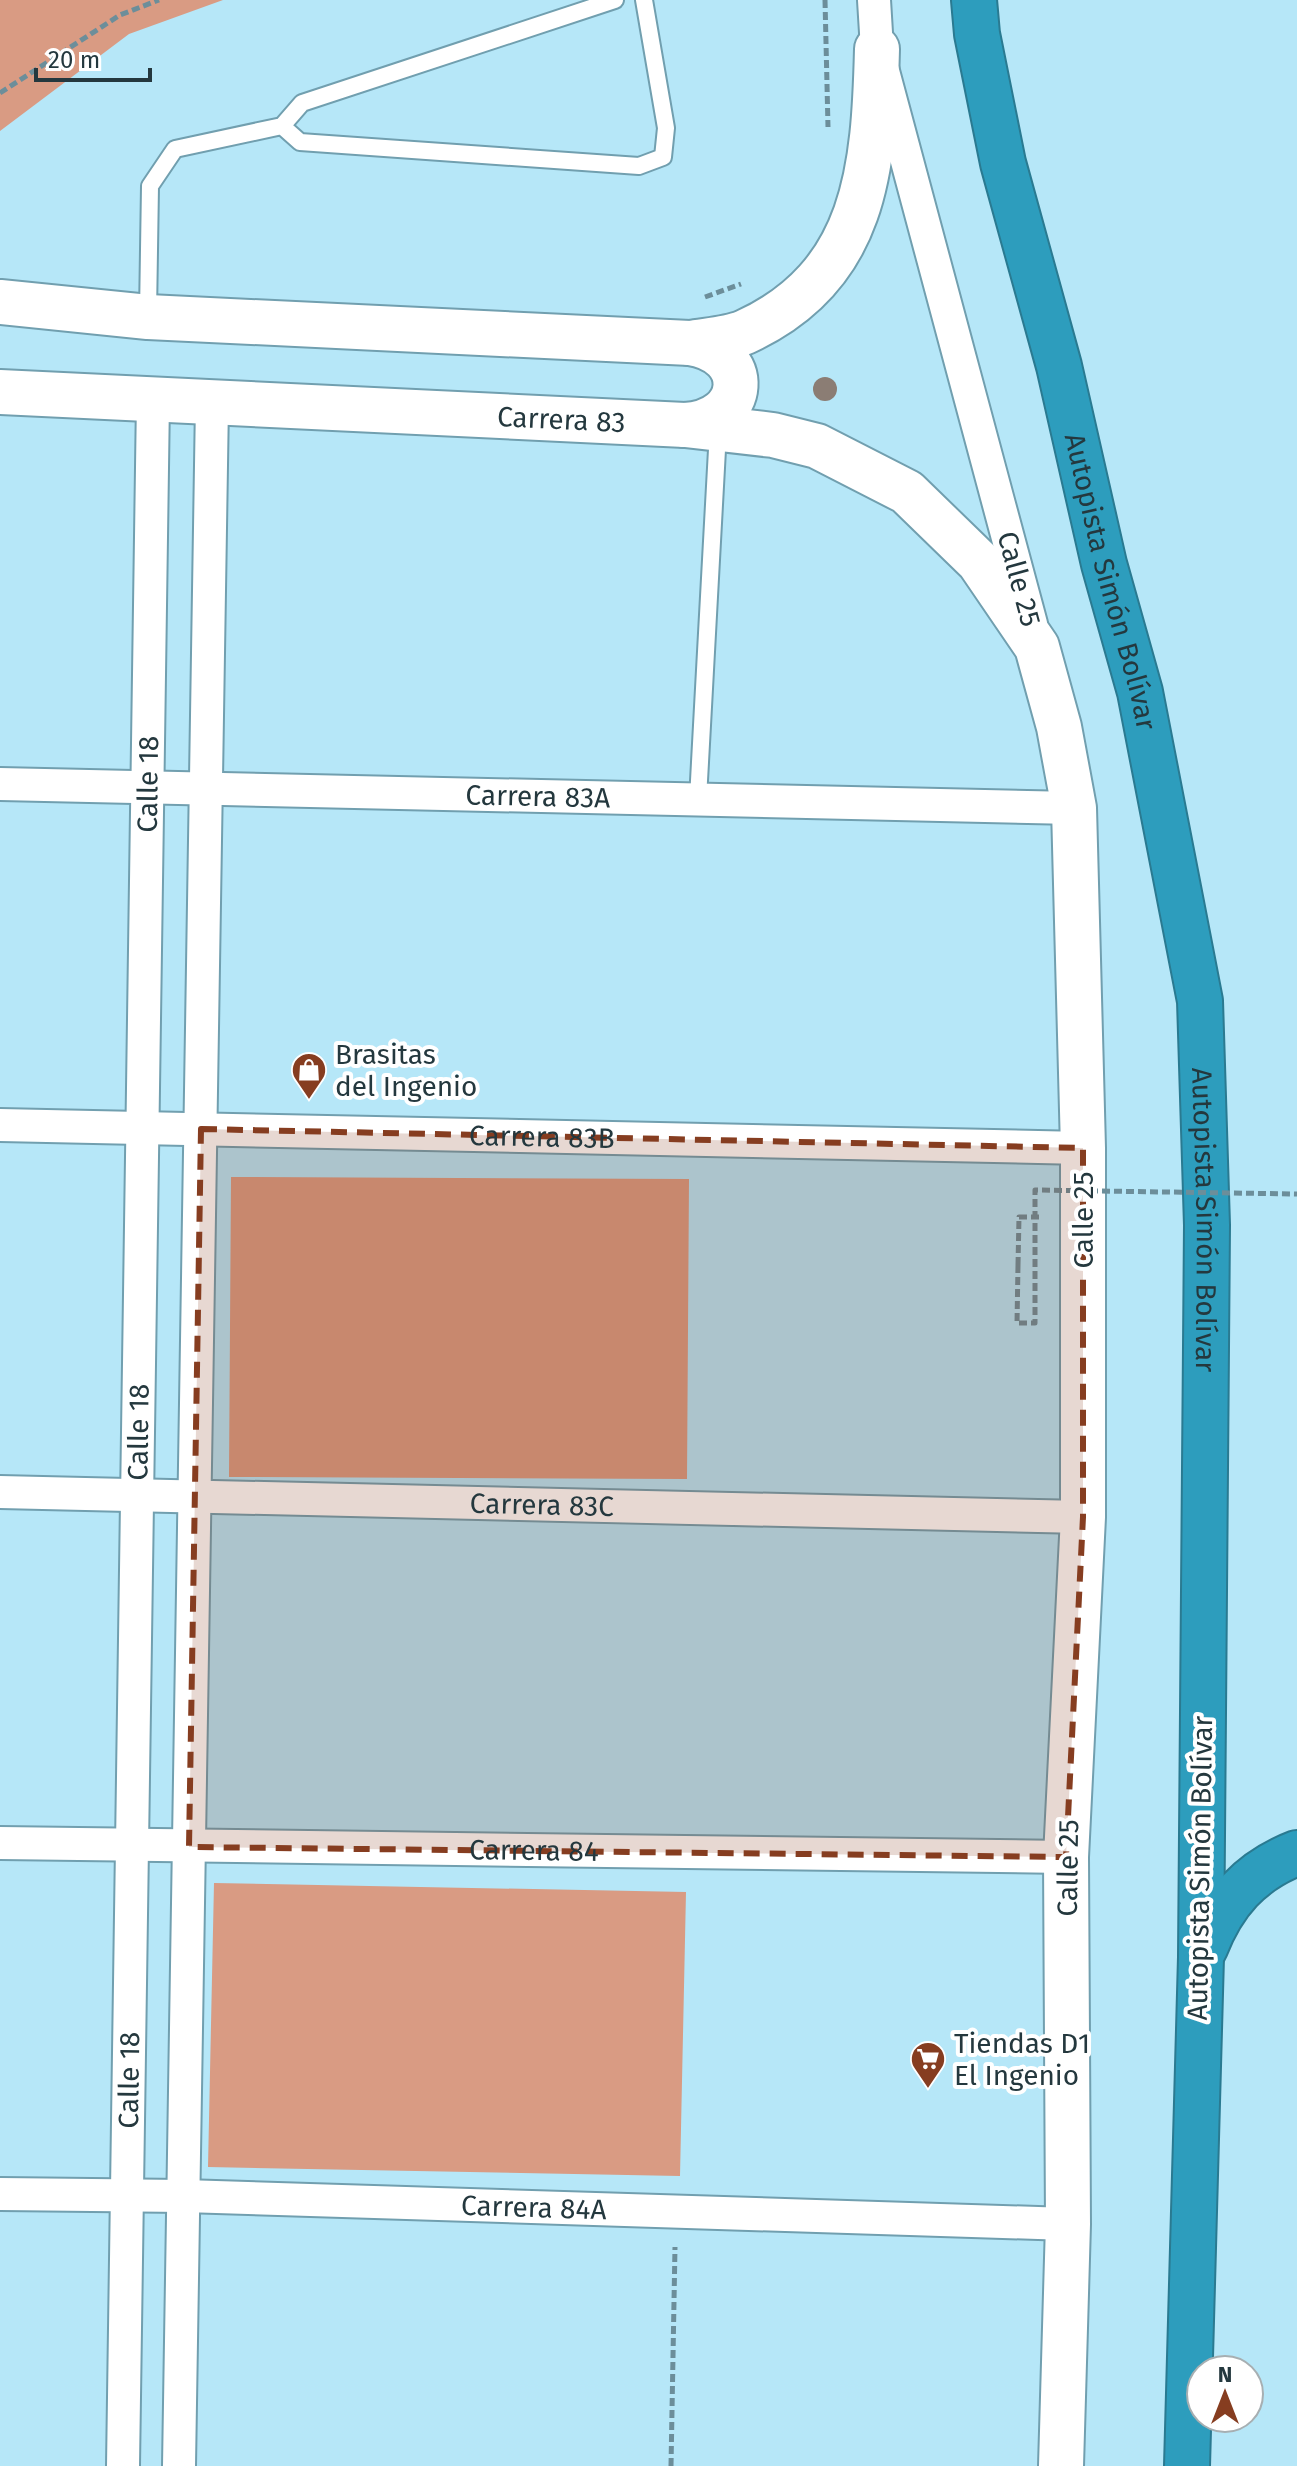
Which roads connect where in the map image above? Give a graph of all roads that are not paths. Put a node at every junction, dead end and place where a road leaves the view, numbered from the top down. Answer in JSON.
{"nodes":[{"id":1,"x":615,"y":0,"type":"edge"},
{"id":2,"x":644,"y":0,"type":"edge"},
{"id":3,"x":874,"y":0,"type":"edge"},
{"id":4,"x":974,"y":0,"type":"edge"},
{"id":5,"x":877,"y":49,"type":"junction"},
{"id":6,"x":282,"y":126,"type":"junction"},
{"id":7,"x":0,"y":302,"type":"edge"},
{"id":8,"x":148,"y":317,"type":"junction"},
{"id":9,"x":690,"y":343,"type":"junction"},
{"id":10,"x":0,"y":392,"type":"edge"},
{"id":11,"x":153,"y":399,"type":"junction"},
{"id":12,"x":212,"y":403,"type":"junction"},
{"id":13,"x":702,"y":427,"type":"junction"},
{"id":14,"x":1037,"y":647,"type":"junction"},
{"id":15,"x":0,"y":784,"type":"edge"},
{"id":16,"x":147,"y":787,"type":"junction"},
{"id":17,"x":206,"y":789,"type":"junction"},
{"id":18,"x":698,"y":799,"type":"junction"},
{"id":19,"x":1074,"y":808,"type":"junction"},
{"id":20,"x":0,"y":1125,"type":"edge"},
{"id":21,"x":142,"y":1128,"type":"junction"},
{"id":22,"x":201,"y":1129,"type":"junction"},
{"id":23,"x":1066,"y":1148,"type":"junction"},
{"id":24,"x":0,"y":1492,"type":"edge"},
{"id":25,"x":137,"y":1495,"type":"junction"},
{"id":26,"x":195,"y":1497,"type":"junction"},
{"id":27,"x":1083,"y":1517,"type":"junction"},
{"id":28,"x":0,"y":1843,"type":"edge"},
{"id":29,"x":132,"y":1846,"type":"junction"},
{"id":30,"x":189,"y":1847,"type":"junction"},
{"id":31,"x":1297,"y":1853,"type":"edge"},
{"id":32,"x":1066,"y":1857,"type":"junction"},
{"id":33,"x":1201,"y":1957,"type":"junction"},
{"id":34,"x":0,"y":2194,"type":"edge"},
{"id":35,"x":127,"y":2196,"type":"junction"},
{"id":36,"x":184,"y":2196,"type":"junction"},
{"id":37,"x":1068,"y":2224,"type":"junction"},
{"id":38,"x":123,"y":2466,"type":"edge"},
{"id":39,"x":179,"y":2466,"type":"edge"},
{"id":40,"x":1061,"y":2466,"type":"edge"},
{"id":41,"x":1187,"y":2466,"type":"edge"}],
"edges":[{"from":1,"to":6,"type":"lane"},
{"from":2,"to":6,"type":"lane"},
{"from":3,"to":5,"type":"street","name":"Calle 25"},
{"from":4,"to":33,"type":"highway","name":"Autopista Simón Bolívar"},
{"from":5,"to":9,"type":"street"},
{"from":5,"to":14,"type":"street","name":"Calle 25"},
{"from":6,"to":8,"type":"lane"},
{"from":7,"to":8,"type":"street"},
{"from":8,"to":9,"type":"street"},
{"from":9,"to":13,"type":"street"},
{"from":10,"to":11,"type":"street","name":"Carrera 83"},
{"from":11,"to":12,"type":"street","name":"Carrera 83"},
{"from":11,"to":16,"type":"street","name":"Calle 18"},
{"from":12,"to":13,"type":"street","name":"Carrera 83"},
{"from":12,"to":17,"type":"street","name":"Calle 18"},
{"from":13,"to":14,"type":"street","name":"Carrera 83"},
{"from":13,"to":18,"type":"lane"},
{"from":14,"to":19,"type":"street","name":"Calle 25"},
{"from":15,"to":16,"type":"street","name":"Carrera 83A"},
{"from":16,"to":17,"type":"street","name":"Carrera 83A"},
{"from":16,"to":21,"type":"street","name":"Calle 18"},
{"from":17,"to":18,"type":"street","name":"Carrera 83A"},
{"from":17,"to":22,"type":"street","name":"Calle 18"},
{"from":18,"to":19,"type":"street","name":"Carrera 83A"},
{"from":19,"to":23,"type":"street","name":"Calle 25"},
{"from":20,"to":21,"type":"street","name":"Carrera 83B"},
{"from":21,"to":22,"type":"street","name":"Carrera 83B"},
{"from":21,"to":25,"type":"street","name":"Calle 18"},
{"from":22,"to":23,"type":"street","name":"Carrera 83B"},
{"from":22,"to":26,"type":"street","name":"Calle 18"},
{"from":23,"to":27,"type":"street","name":"Calle 25"},
{"from":24,"to":25,"type":"street","name":"Carrera 83C"},
{"from":25,"to":26,"type":"street","name":"Carrera 83C"},
{"from":25,"to":29,"type":"street","name":"Calle 18"},
{"from":26,"to":27,"type":"street","name":"Carrera 83C"},
{"from":26,"to":30,"type":"street","name":"Calle 18"},
{"from":27,"to":32,"type":"street","name":"Calle 25"},
{"from":28,"to":29,"type":"street","name":"Carrera 84"},
{"from":29,"to":30,"type":"street","name":"Carrera 84"},
{"from":29,"to":35,"type":"street","name":"Calle 18"},
{"from":30,"to":32,"type":"street","name":"Carrera 84"},
{"from":30,"to":36,"type":"street","name":"Calle 18"},
{"from":31,"to":33,"type":"highway"},
{"from":32,"to":37,"type":"street","name":"Calle 25"},
{"from":33,"to":41,"type":"highway","name":"Autopista Simón Bolívar"},
{"from":34,"to":35,"type":"street","name":"Carrera 84A"},
{"from":35,"to":36,"type":"street","name":"Carrera 84A"},
{"from":35,"to":38,"type":"street","name":"Calle 18"},
{"from":36,"to":37,"type":"street","name":"Carrera 84A"},
{"from":36,"to":39,"type":"street","name":"Calle 18"},
{"from":37,"to":40,"type":"street","name":"Calle 25"}]}
